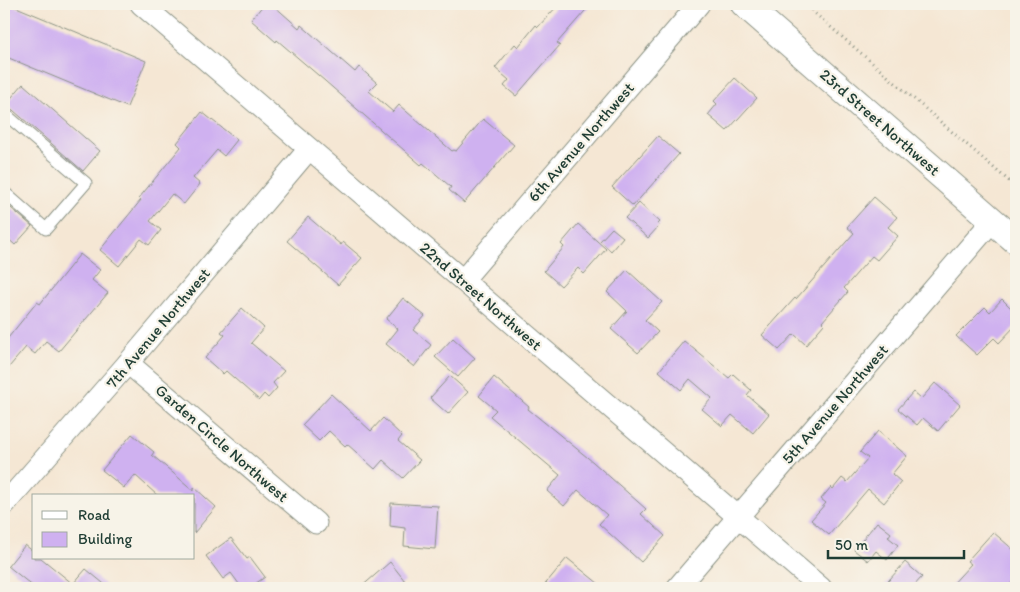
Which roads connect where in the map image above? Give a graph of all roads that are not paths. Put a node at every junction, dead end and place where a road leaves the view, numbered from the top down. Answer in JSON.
{"nodes":[{"id":1,"x":141,"y":4,"type":"edge"},
{"id":2,"x":699,"y":4,"type":"edge"},
{"id":3,"x":744,"y":4,"type":"edge"},
{"id":4,"x":4,"y":113,"type":"edge"},
{"id":5,"x":309,"y":149,"type":"junction"},
{"id":6,"x":4,"y":192,"type":"edge"},
{"id":7,"x":993,"y":220,"type":"junction"},
{"id":8,"x":1016,"y":241,"type":"edge"},
{"id":9,"x":463,"y":280,"type":"junction"},
{"id":10,"x":128,"y":363,"type":"junction"},
{"id":11,"x":4,"y":505,"type":"edge"},
{"id":12,"x":738,"y":517,"type":"junction"},
{"id":13,"x":316,"y":523,"type":"dead end"},
{"id":14,"x":677,"y":588,"type":"edge"},
{"id":15,"x":821,"y":588,"type":"edge"}],
"edges":[{"from":1,"to":5,"type":"street","name":"22nd Street Northwest"},
{"from":2,"to":9,"type":"street","name":"6th Avenue Northwest"},
{"from":3,"to":7,"type":"street","name":"23rd Street Northwest"},
{"from":4,"to":6,"type":"lane"},
{"from":5,"to":9,"type":"street","name":"22nd Street Northwest"},
{"from":5,"to":10,"type":"street","name":"7th Avenue Northwest"},
{"from":7,"to":8,"type":"street","name":"23rd Street Northwest"},
{"from":7,"to":12,"type":"street","name":"5th Avenue Northwest"},
{"from":9,"to":12,"type":"street","name":"22nd Street Northwest"},
{"from":10,"to":11,"type":"street","name":"7th Avenue Northwest"},
{"from":10,"to":13,"type":"street","name":"Garden Circle Northwest"},
{"from":12,"to":14,"type":"street","name":"5th Avenue Northwest"},
{"from":12,"to":15,"type":"street","name":"22nd Street Northwest"}]}
